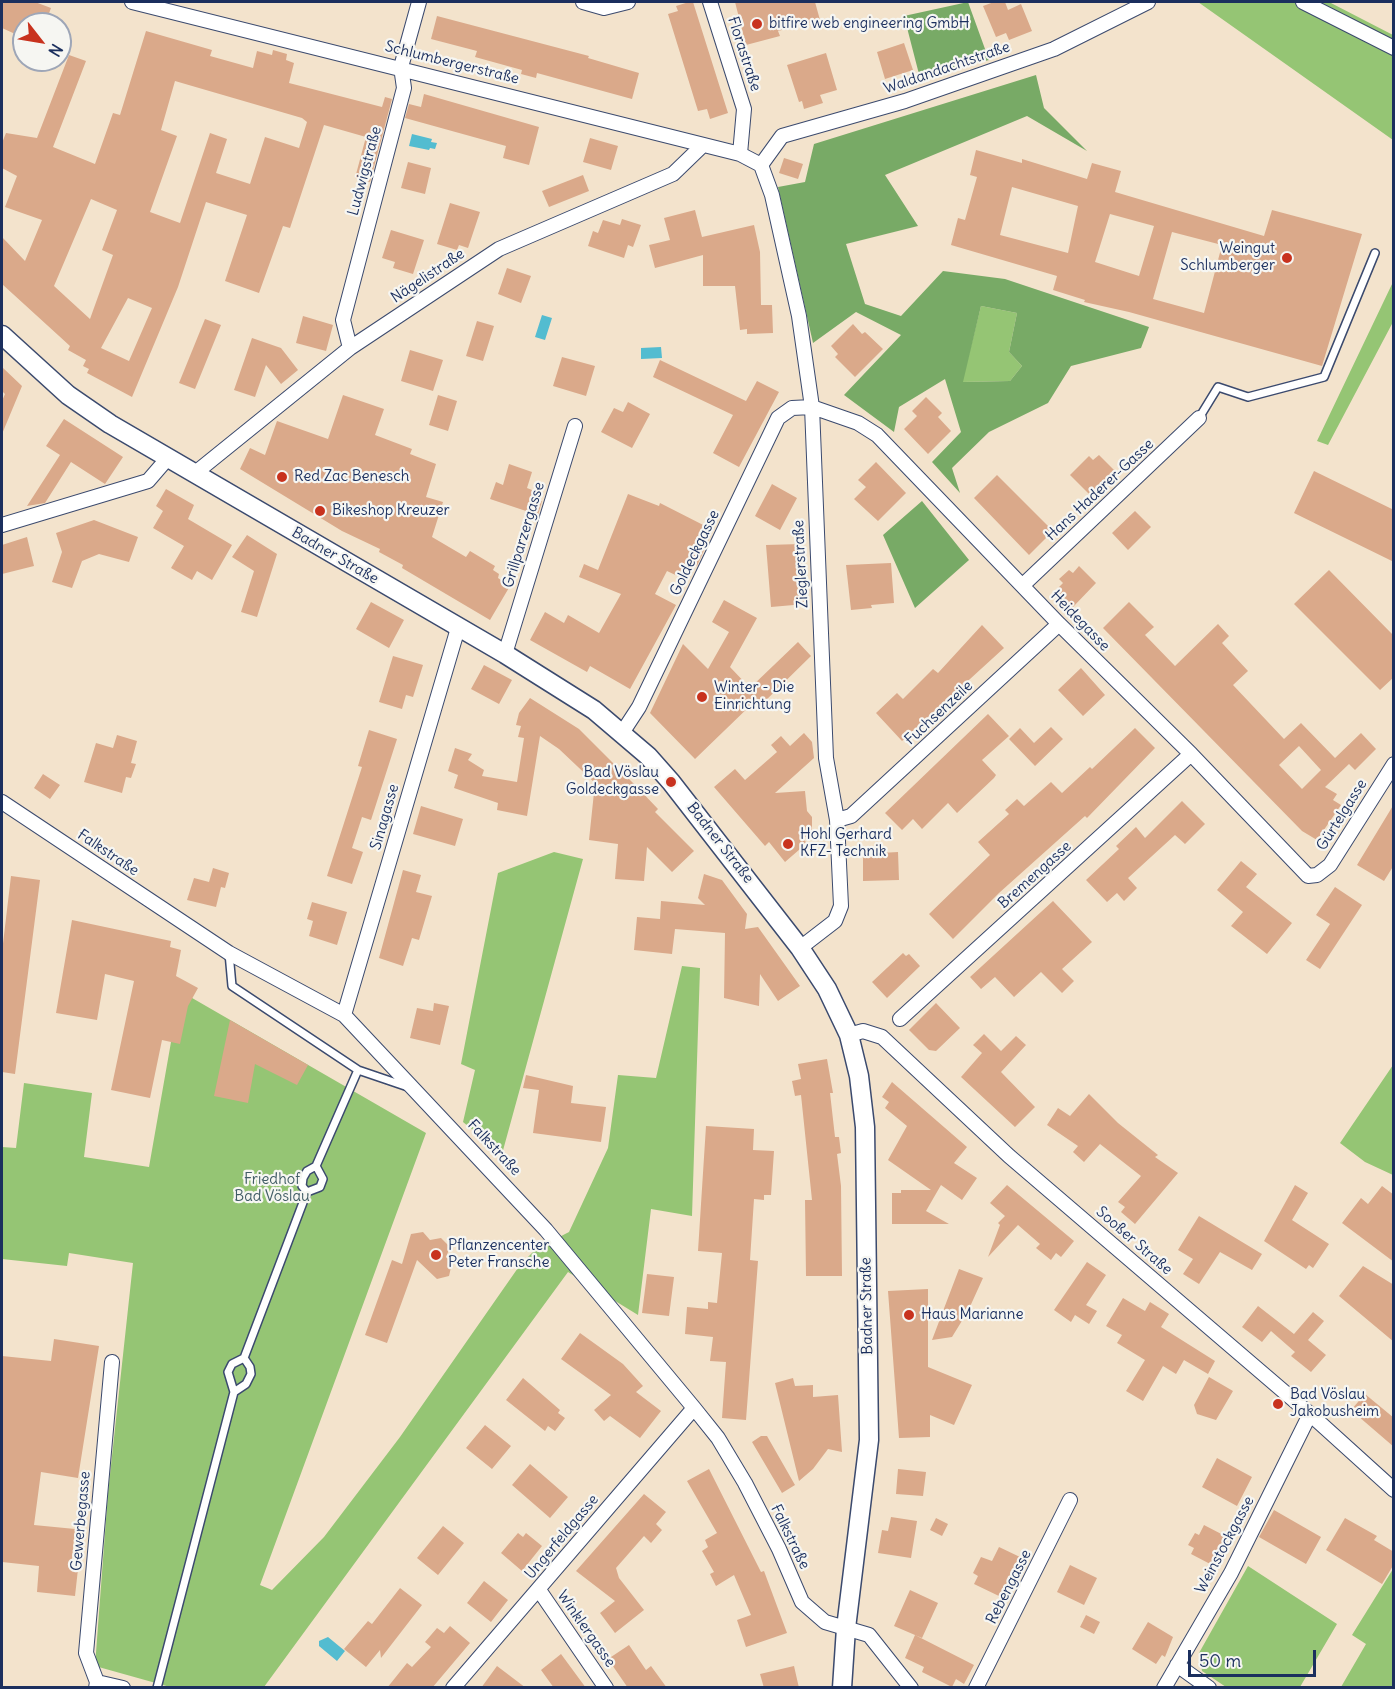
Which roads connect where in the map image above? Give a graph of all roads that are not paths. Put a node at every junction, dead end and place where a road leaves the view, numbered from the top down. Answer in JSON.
{"nodes":[{"id":1,"x":132,"y":2,"type":"edge"},
{"id":2,"x":419,"y":2,"type":"edge"},
{"id":3,"x":583,"y":2,"type":"edge"},
{"id":4,"x":628,"y":2,"type":"edge"},
{"id":5,"x":710,"y":2,"type":"edge"},
{"id":6,"x":1148,"y":2,"type":"edge"},
{"id":7,"x":1303,"y":2,"type":"edge"},
{"id":8,"x":1394,"y":48,"type":"edge"},
{"id":9,"x":401,"y":67,"type":"junction"},
{"id":10,"x":704,"y":145,"type":"junction"},
{"id":11,"x":740,"y":154,"type":"junction"},
{"id":12,"x":761,"y":165,"type":"junction"},
{"id":13,"x":1375,"y":253,"type":"dead end"},
{"id":14,"x":2,"y":335,"type":"edge"},
{"id":15,"x":350,"y":348,"type":"junction"},
{"id":16,"x":812,"y":407,"type":"junction"},
{"id":17,"x":1199,"y":418,"type":"joint"},
{"id":18,"x":575,"y":426,"type":"dead end"},
{"id":19,"x":167,"y":459,"type":"junction"},
{"id":20,"x":194,"y":474,"type":"junction"},
{"id":21,"x":2,"y":525,"type":"edge"},
{"id":22,"x":1023,"y":585,"type":"junction"},
{"id":23,"x":1059,"y":624,"type":"junction"},
{"id":24,"x":458,"y":628,"type":"junction"},
{"id":25,"x":505,"y":654,"type":"junction"},
{"id":26,"x":622,"y":733,"type":"junction"},
{"id":27,"x":1191,"y":754,"type":"junction"},
{"id":28,"x":1394,"y":764,"type":"edge"},
{"id":29,"x":2,"y":802,"type":"edge"},
{"id":30,"x":837,"y":820,"type":"junction"},
{"id":31,"x":1313,"y":877,"type":"joint"},
{"id":32,"x":800,"y":948,"type":"junction"},
{"id":33,"x":229,"y":954,"type":"junction"},
{"id":34,"x":344,"y":1015,"type":"junction"},
{"id":35,"x":900,"y":1020,"type":"dead end"},
{"id":36,"x":849,"y":1035,"type":"junction"},
{"id":37,"x":358,"y":1070,"type":"junction"},
{"id":38,"x":416,"y":1089,"type":"junction"},
{"id":39,"x":316,"y":1166,"type":"junction"},
{"id":40,"x":307,"y":1192,"type":"junction"},
{"id":41,"x":244,"y":1358,"type":"junction"},
{"id":42,"x":112,"y":1362,"type":"dead end"},
{"id":43,"x":234,"y":1392,"type":"junction"},
{"id":44,"x":694,"y":1407,"type":"junction"},
{"id":45,"x":1310,"y":1414,"type":"junction"},
{"id":46,"x":1394,"y":1490,"type":"edge"},
{"id":47,"x":1070,"y":1500,"type":"dead end"},
{"id":48,"x":538,"y":1590,"type":"junction"},
{"id":49,"x":846,"y":1628,"type":"junction"},
{"id":50,"x":1177,"y":1665,"type":"junction"},
{"id":51,"x":96,"y":1685,"type":"edge"},
{"id":52,"x":123,"y":1688,"type":"edge"},
{"id":53,"x":157,"y":1688,"type":"edge"},
{"id":54,"x":453,"y":1688,"type":"edge"},
{"id":55,"x":606,"y":1688,"type":"edge"},
{"id":56,"x":842,"y":1688,"type":"edge"},
{"id":57,"x":911,"y":1688,"type":"edge"},
{"id":58,"x":976,"y":1688,"type":"edge"},
{"id":59,"x":1164,"y":1688,"type":"edge"},
{"id":60,"x":1209,"y":1688,"type":"edge"}],
"edges":[{"from":1,"to":9,"type":"street","name":"Schlumbergerstraße"},
{"from":2,"to":9,"type":"street","name":"Ludwigstraße"},
{"from":3,"to":4,"type":"street"},
{"from":5,"to":11,"type":"street","name":"Florastraße"},
{"from":6,"to":12,"type":"street","name":"Waldandachtstraße"},
{"from":7,"to":8,"type":"street"},
{"from":9,"to":10,"type":"street","name":"Schlumbergerstraße"},
{"from":9,"to":15,"type":"street","name":"Ludwigstraße"},
{"from":10,"to":11,"type":"street","name":"Schlumbergerstraße"},
{"from":10,"to":15,"type":"street","name":"Nägelistraße"},
{"from":11,"to":12,"type":"street","name":"Schlumbergerstraße"},
{"from":12,"to":16,"type":"street","name":"Zieglerstraße"},
{"from":13,"to":17,"type":"lane"},
{"from":14,"to":19,"type":"street","name":"Badner Straße"},
{"from":15,"to":20,"type":"street","name":"Nägelistraße"},
{"from":16,"to":22,"type":"street","name":"Heidegasse"},
{"from":16,"to":26,"type":"street","name":"Goldeckgasse"},
{"from":16,"to":30,"type":"street","name":"Zieglerstraße"},
{"from":17,"to":22,"type":"street","name":"Hans Haderer-Gasse"},
{"from":18,"to":25,"type":"street","name":"Grillparzergasse"},
{"from":19,"to":20,"type":"street","name":"Badner Straße"},
{"from":19,"to":21,"type":"street"},
{"from":20,"to":24,"type":"street","name":"Badner Straße"},
{"from":22,"to":23,"type":"street","name":"Heidegasse"},
{"from":23,"to":27,"type":"street","name":"Heidegasse"},
{"from":23,"to":30,"type":"street","name":"Fuchsenzeile"},
{"from":24,"to":25,"type":"street","name":"Badner Straße"},
{"from":24,"to":34,"type":"street","name":"Sinagasse"},
{"from":25,"to":26,"type":"street","name":"Badner Straße"},
{"from":26,"to":32,"type":"street","name":"Badner Straße"},
{"from":27,"to":31,"type":"street","name":"Heidegasse"},
{"from":27,"to":35,"type":"street","name":"Bremengasse"},
{"from":28,"to":31,"type":"street","name":"Gürtelgasse"},
{"from":29,"to":33,"type":"street","name":"Falkstraße"},
{"from":30,"to":32,"type":"street","name":"Zieglerstraße"},
{"from":32,"to":36,"type":"street","name":"Badner Straße"},
{"from":33,"to":34,"type":"street","name":"Falkstraße"},
{"from":33,"to":37,"type":"lane"},
{"from":34,"to":38,"type":"street","name":"Falkstraße"},
{"from":36,"to":45,"type":"street","name":"Sooßer Straße"},
{"from":36,"to":49,"type":"street","name":"Badner Straße"},
{"from":37,"to":38,"type":"lane"},
{"from":37,"to":39,"type":"lane"},
{"from":38,"to":44,"type":"street","name":"Falkstraße"},
{"from":39,"to":40,"type":"lane"},
{"from":39,"to":40,"type":"lane"},
{"from":40,"to":41,"type":"lane"},
{"from":41,"to":43,"type":"lane"},
{"from":41,"to":43,"type":"lane"},
{"from":42,"to":51,"type":"street","name":"Gewerbegasse"},
{"from":43,"to":53,"type":"lane"},
{"from":44,"to":48,"type":"street","name":"Ungerfeldgasse"},
{"from":44,"to":49,"type":"street","name":"Falkstraße"},
{"from":45,"to":46,"type":"street","name":"Sooßer Straße"},
{"from":45,"to":50,"type":"street","name":"Weinstockgasse"},
{"from":47,"to":58,"type":"street","name":"Rebengasse"},
{"from":48,"to":54,"type":"street","name":"Ungerfeldgasse"},
{"from":48,"to":55,"type":"street","name":"Winklergasse"},
{"from":49,"to":56,"type":"street","name":"Badner Straße"},
{"from":49,"to":57,"type":"street","name":"Falkstraße"},
{"from":50,"to":59,"type":"street","name":"Weinstockgasse"},
{"from":50,"to":60,"type":"street"},
{"from":51,"to":52,"type":"street","name":"Gewerbegasse"}]}
